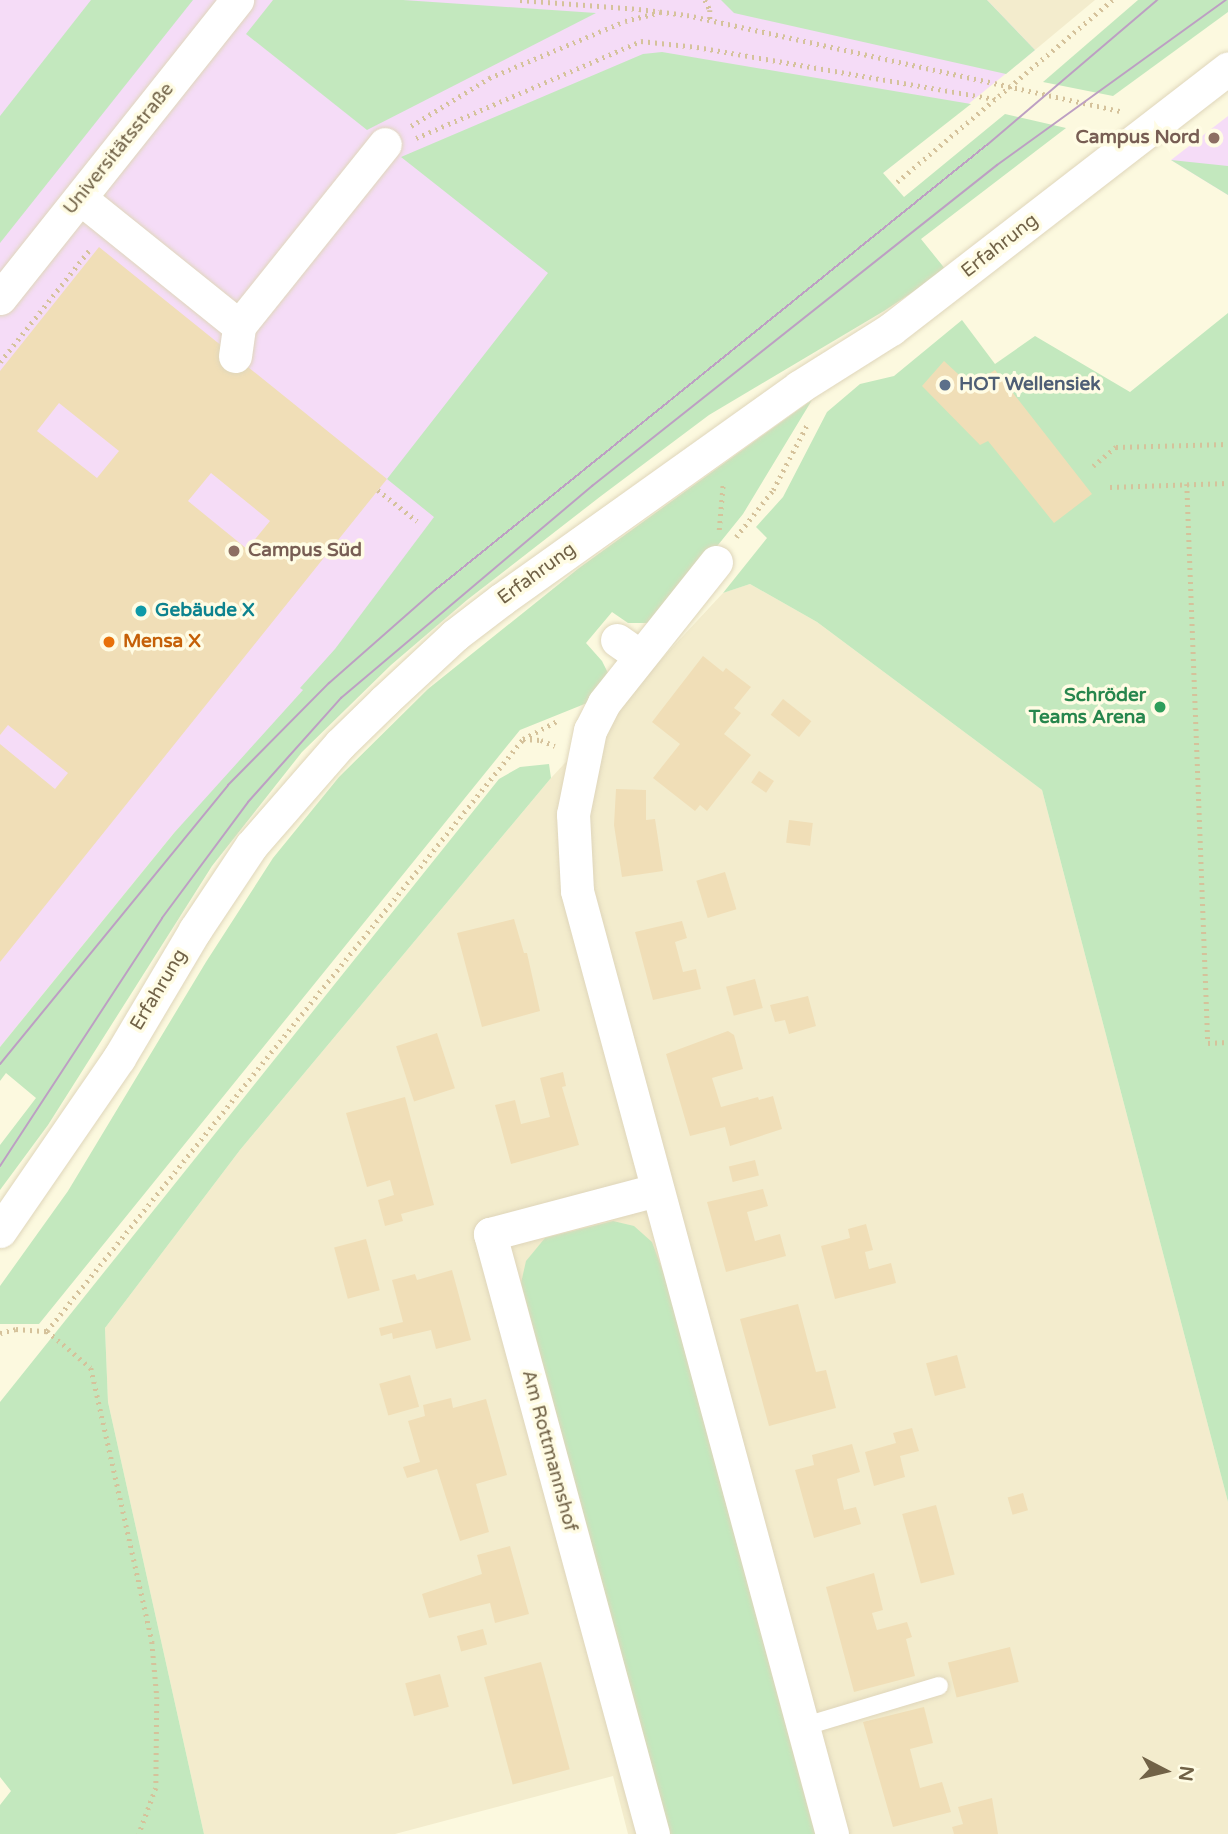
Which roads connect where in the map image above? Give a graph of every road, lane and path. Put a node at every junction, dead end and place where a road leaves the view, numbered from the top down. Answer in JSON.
{"nodes":[{"id":1,"x":237,"y":0,"type":"edge"},
{"id":2,"x":520,"y":0,"type":"edge"},
{"id":3,"x":705,"y":0,"type":"edge"},
{"id":4,"x":1112,"y":0,"type":"edge"},
{"id":5,"x":664,"y":12,"type":"junction"},
{"id":6,"x":710,"y":20,"type":"junction"},
{"id":7,"x":1228,"y":69,"type":"edge"},
{"id":8,"x":1011,"y":87,"type":"junction"},
{"id":9,"x":996,"y":99,"type":"junction"},
{"id":10,"x":1122,"y":111,"type":"dead end"},
{"id":11,"x":385,"y":144,"type":"junction"},
{"id":12,"x":897,"y":182,"type":"dead end"},
{"id":13,"x":80,"y":198,"type":"junction"},
{"id":14,"x":111,"y":223,"type":"junction"},
{"id":15,"x":0,"y":298,"type":"edge"},
{"id":16,"x":0,"y":362,"type":"edge"},
{"id":17,"x":811,"y":417,"type":"dead end"},
{"id":18,"x":726,"y":439,"type":"junction"},
{"id":19,"x":1228,"y":444,"type":"edge"},
{"id":20,"x":1093,"y":466,"type":"dead end"},
{"id":21,"x":1228,"y":483,"type":"edge"},
{"id":22,"x":1187,"y":484,"type":"junction"},
{"id":23,"x":1110,"y":487,"type":"dead end"},
{"id":24,"x":378,"y":490,"type":"dead end"},
{"id":25,"x":417,"y":521,"type":"dead end"},
{"id":26,"x":716,"y":562,"type":"junction"},
{"id":27,"x":604,"y":703,"type":"junction"},
{"id":28,"x":1228,"y":1042,"type":"edge"},
{"id":29,"x":656,"y":1190,"type":"junction"},
{"id":30,"x":0,"y":1231,"type":"edge"},
{"id":31,"x":47,"y":1331,"type":"junction"},
{"id":32,"x":0,"y":1333,"type":"edge"},
{"id":33,"x":939,"y":1686,"type":"dead end"},
{"id":34,"x":802,"y":1727,"type":"junction"},
{"id":35,"x":139,"y":1834,"type":"edge"},
{"id":36,"x":653,"y":1834,"type":"edge"},
{"id":37,"x":832,"y":1834,"type":"edge"}],
"edges":[{"from":1,"to":13,"type":"street","name":"Universitätsstraße"},
{"from":2,"to":5,"type":"path"},
{"from":3,"to":6,"type":"path"},
{"from":4,"to":8,"type":"path"},
{"from":5,"to":6,"type":"path"},
{"from":5,"to":11,"type":"path"},
{"from":6,"to":8,"type":"path"},
{"from":7,"to":18,"type":"street","name":"Erfahrung"},
{"from":8,"to":9,"type":"path"},
{"from":8,"to":10,"type":"path"},
{"from":9,"to":11,"type":"path"},
{"from":9,"to":12,"type":"path"},
{"from":11,"to":14,"type":"street"},
{"from":13,"to":14,"type":"street"},
{"from":13,"to":15,"type":"street","name":"Universitätsstraße"},
{"from":14,"to":16,"type":"path"},
{"from":17,"to":26,"type":"path"},
{"from":18,"to":26,"type":"path"},
{"from":18,"to":30,"type":"street","name":"Erfahrung"},
{"from":19,"to":20,"type":"path"},
{"from":21,"to":22,"type":"path"},
{"from":22,"to":23,"type":"path"},
{"from":22,"to":28,"type":"path"},
{"from":24,"to":25,"type":"path"},
{"from":26,"to":27,"type":"street"},
{"from":27,"to":29,"type":"street"},
{"from":27,"to":31,"type":"path"},
{"from":29,"to":34,"type":"street"},
{"from":29,"to":36,"type":"street","name":"Am Rottmannshof"},
{"from":31,"to":32,"type":"path"},
{"from":31,"to":35,"type":"path"},
{"from":33,"to":34,"type":"lane"},
{"from":34,"to":37,"type":"street"}]}
